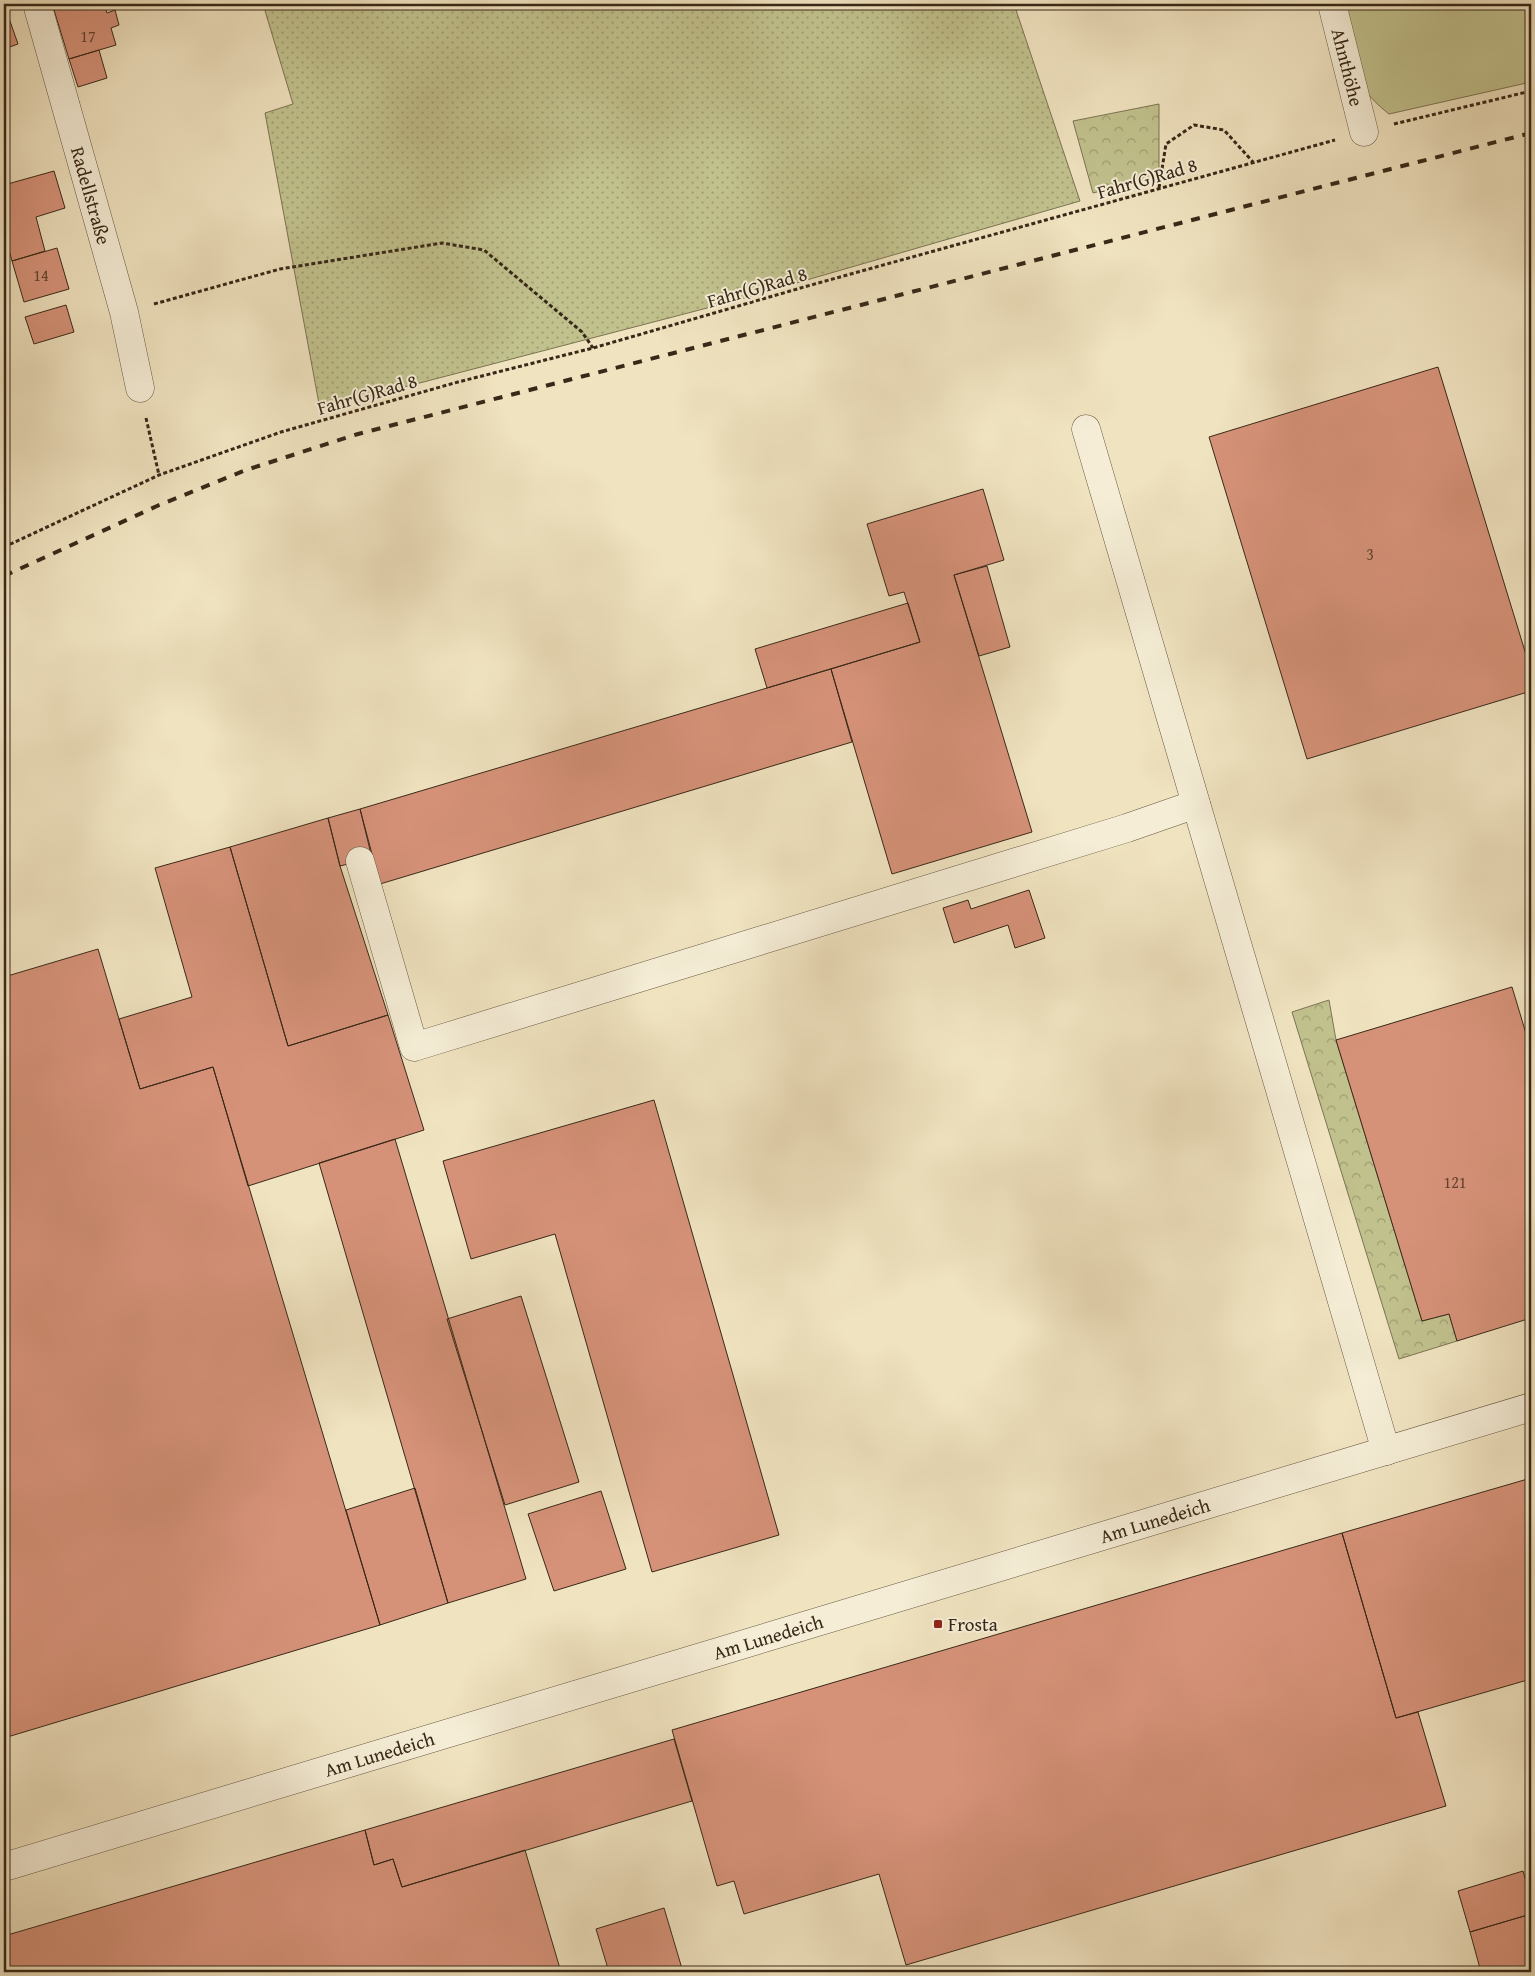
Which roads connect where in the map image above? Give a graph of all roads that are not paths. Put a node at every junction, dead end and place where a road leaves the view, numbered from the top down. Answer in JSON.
{"nodes":[{"id":1,"x":37,"y":4,"type":"edge"},
{"id":2,"x":1332,"y":4,"type":"edge"},
{"id":3,"x":1364,"y":132,"type":"road end"},
{"id":4,"x":140,"y":388,"type":"road end"},
{"id":5,"x":1086,"y":429,"type":"dead end"},
{"id":6,"x":1196,"y":804,"type":"junction"},
{"id":7,"x":360,"y":861,"type":"dead end"},
{"id":8,"x":1531,"y":1407,"type":"edge"},
{"id":9,"x":1386,"y":1451,"type":"junction"},
{"id":10,"x":4,"y":1866,"type":"edge"}],
"edges":[{"from":1,"to":4,"type":"street","name":"Radellstraße"},
{"from":2,"to":3,"type":"street","name":"Ahnthöhe"},
{"from":5,"to":6,"type":"street"},
{"from":6,"to":7,"type":"street"},
{"from":6,"to":9,"type":"street"},
{"from":8,"to":9,"type":"street","name":"Am Lunedeich"},
{"from":9,"to":10,"type":"street","name":"Am Lunedeich"}]}
